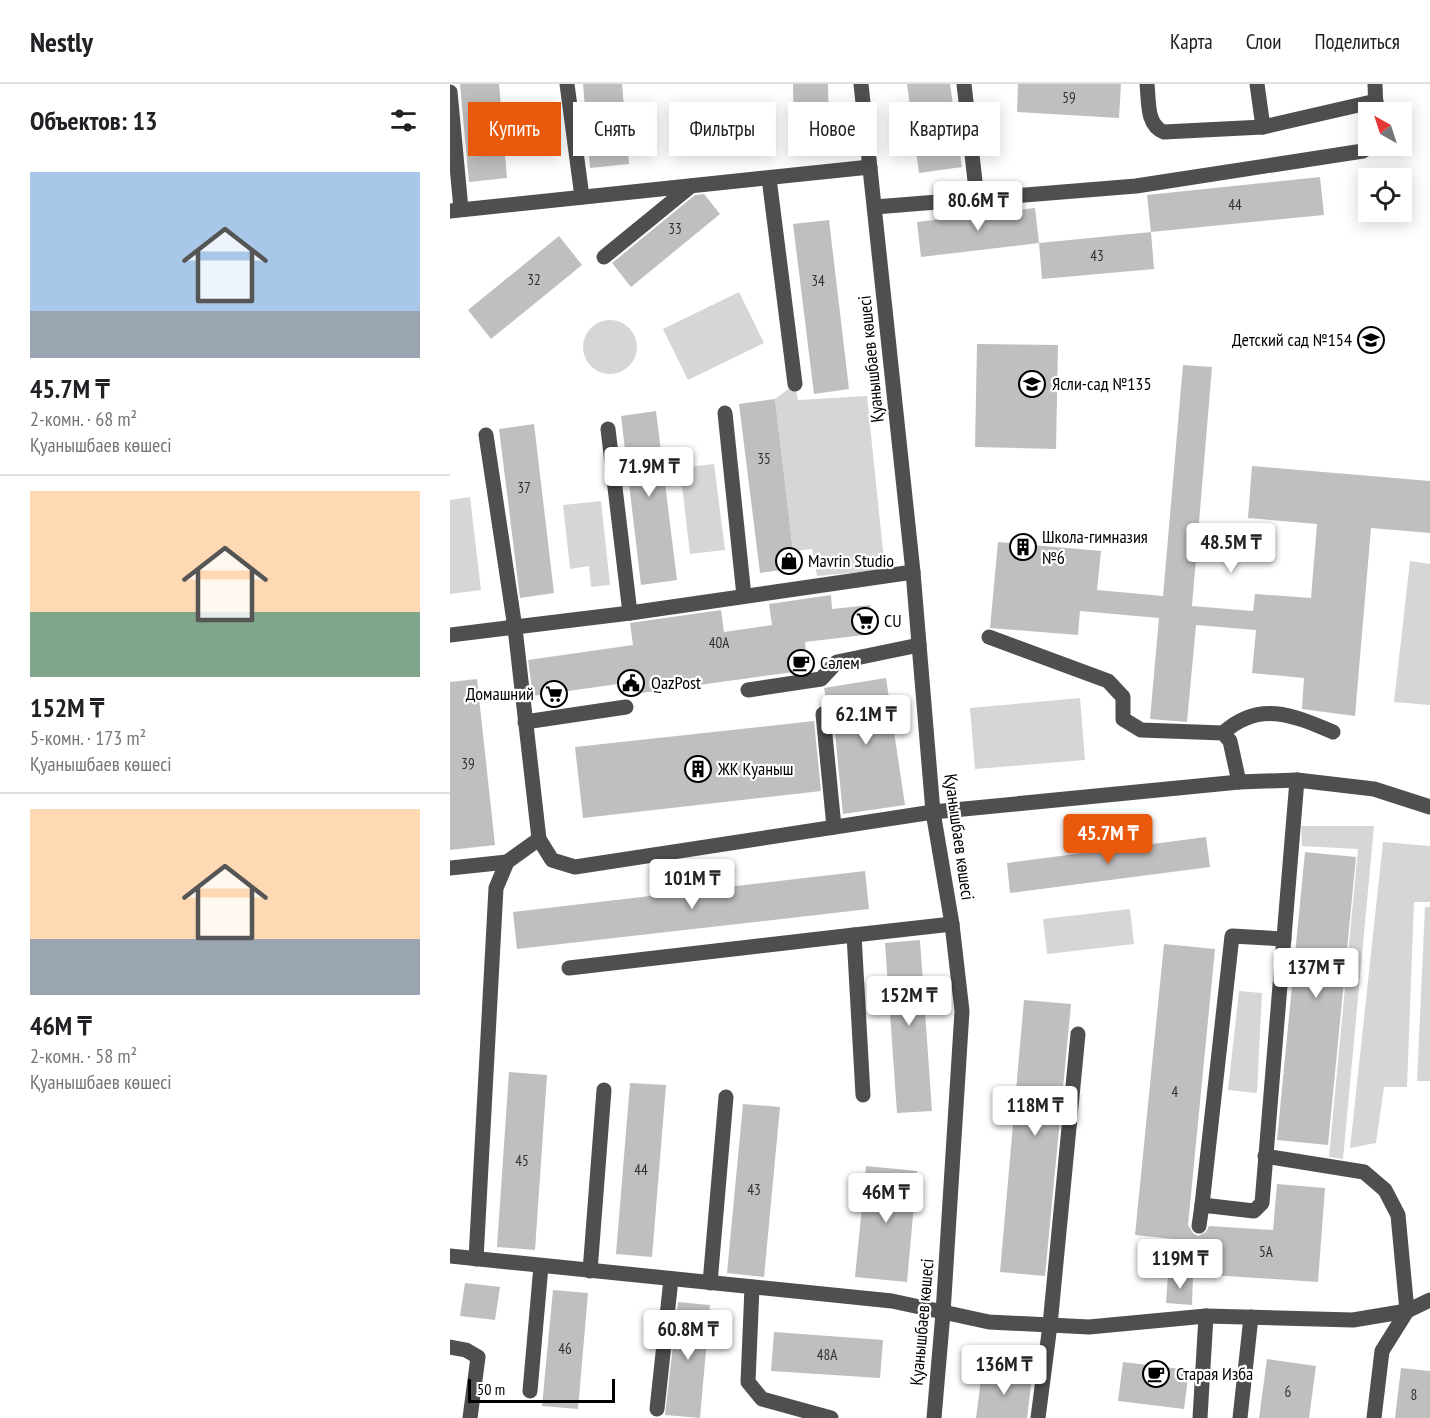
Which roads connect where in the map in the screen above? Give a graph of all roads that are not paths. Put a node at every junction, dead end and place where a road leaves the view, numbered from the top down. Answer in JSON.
{"nodes":[{"id":1,"x":567,"y":84,"type":"edge"},
{"id":2,"x":861,"y":84,"type":"edge"},
{"id":3,"x":964,"y":84,"type":"edge"},
{"id":4,"x":1147,"y":84,"type":"edge"},
{"id":5,"x":1257,"y":84,"type":"edge"},
{"id":6,"x":1375,"y":84,"type":"edge"},
{"id":7,"x":450,"y":92,"type":"edge"},
{"id":8,"x":1376,"y":102,"type":"edge"},
{"id":9,"x":1358,"y":110,"type":"edge"},
{"id":10,"x":1263,"y":127,"type":"junction"},
{"id":11,"x":1358,"y":152,"type":"edge"},
{"id":12,"x":870,"y":167,"type":"junction"},
{"id":13,"x":769,"y":178,"type":"junction"},
{"id":14,"x":692,"y":186,"type":"junction"},
{"id":15,"x":582,"y":197,"type":"junction"},
{"id":16,"x":977,"y":199,"type":"junction"},
{"id":17,"x":875,"y":207,"type":"junction"},
{"id":18,"x":456,"y":210,"type":"edge"},
{"id":19,"x":604,"y":257,"type":"dead end"},
{"id":20,"x":795,"y":384,"type":"dead end"},
{"id":21,"x":725,"y":413,"type":"dead end"},
{"id":22,"x":608,"y":429,"type":"dead end"},
{"id":23,"x":486,"y":435,"type":"dead end"},
{"id":24,"x":913,"y":572,"type":"junction"},
{"id":25,"x":744,"y":596,"type":"junction"},
{"id":26,"x":630,"y":613,"type":"junction"},
{"id":27,"x":515,"y":628,"type":"junction"},
{"id":28,"x":450,"y":635,"type":"edge"},
{"id":29,"x":989,"y":637,"type":"dead end"},
{"id":30,"x":919,"y":645,"type":"junction"},
{"id":31,"x":748,"y":690,"type":"dead end"},
{"id":32,"x":626,"y":707,"type":"dead end"},
{"id":33,"x":823,"y":714,"type":"dead end"},
{"id":34,"x":525,"y":722,"type":"junction"},
{"id":35,"x":1223,"y":732,"type":"junction"},
{"id":36,"x":1332,"y":732,"type":"dead end"},
{"id":37,"x":1297,"y":780,"type":"junction"},
{"id":38,"x":1239,"y":782,"type":"junction"},
{"id":39,"x":1430,"y":807,"type":"edge"},
{"id":40,"x":933,"y":812,"type":"junction"},
{"id":41,"x":834,"y":827,"type":"junction"},
{"id":42,"x":539,"y":840,"type":"junction"},
{"id":43,"x":507,"y":862,"type":"junction"},
{"id":44,"x":450,"y":868,"type":"edge"},
{"id":45,"x":952,"y":924,"type":"junction"},
{"id":46,"x":854,"y":935,"type":"junction"},
{"id":47,"x":1284,"y":939,"type":"junction"},
{"id":48,"x":569,"y":968,"type":"dead end"},
{"id":49,"x":1078,"y":1034,"type":"dead end"},
{"id":50,"x":604,"y":1090,"type":"dead end"},
{"id":51,"x":863,"y":1095,"type":"dead end"},
{"id":52,"x":726,"y":1097,"type":"dead end"},
{"id":53,"x":1265,"y":1156,"type":"junction"},
{"id":54,"x":1202,"y":1206,"type":"junction"},
{"id":55,"x":1199,"y":1226,"type":"dead end"},
{"id":56,"x":450,"y":1256,"type":"edge"},
{"id":57,"x":476,"y":1259,"type":"junction"},
{"id":58,"x":541,"y":1266,"type":"junction"},
{"id":59,"x":590,"y":1271,"type":"junction"},
{"id":60,"x":671,"y":1279,"type":"junction"},
{"id":61,"x":710,"y":1283,"type":"junction"},
{"id":62,"x":752,"y":1287,"type":"junction"},
{"id":63,"x":1430,"y":1300,"type":"edge"},
{"id":64,"x":1407,"y":1311,"type":"junction"},
{"id":65,"x":944,"y":1313,"type":"junction"},
{"id":66,"x":1206,"y":1316,"type":"junction"},
{"id":67,"x":1251,"y":1317,"type":"junction"},
{"id":68,"x":1050,"y":1325,"type":"junction"},
{"id":69,"x":450,"y":1347,"type":"edge"},
{"id":70,"x":530,"y":1391,"type":"dead end"},
{"id":71,"x":657,"y":1409,"type":"dead end"},
{"id":72,"x":470,"y":1418,"type":"edge"},
{"id":73,"x":831,"y":1418,"type":"edge"},
{"id":74,"x":934,"y":1418,"type":"edge"},
{"id":75,"x":1038,"y":1418,"type":"edge"},
{"id":76,"x":1200,"y":1418,"type":"edge"},
{"id":77,"x":1240,"y":1418,"type":"edge"},
{"id":78,"x":1374,"y":1418,"type":"edge"}],
"edges":[{"from":1,"to":15,"type":"street"},
{"from":2,"to":12,"type":"street","name":"Қуанышбаев көшесі"},
{"from":3,"to":16,"type":"street"},
{"from":4,"to":10,"type":"street"},
{"from":5,"to":10,"type":"street"},
{"from":6,"to":8,"type":"street"},
{"from":7,"to":18,"type":"street"},
{"from":9,"to":10,"type":"street"},
{"from":11,"to":16,"type":"street"},
{"from":12,"to":13,"type":"street"},
{"from":12,"to":17,"type":"street","name":"Қуанышбаев көшесі"},
{"from":13,"to":14,"type":"street"},
{"from":13,"to":20,"type":"street"},
{"from":14,"to":15,"type":"street"},
{"from":14,"to":19,"type":"street"},
{"from":15,"to":18,"type":"street"},
{"from":16,"to":17,"type":"street"},
{"from":17,"to":24,"type":"street","name":"Қуанышбаев көшесі"},
{"from":21,"to":25,"type":"street"},
{"from":22,"to":26,"type":"street"},
{"from":23,"to":27,"type":"street"},
{"from":24,"to":25,"type":"street"},
{"from":24,"to":30,"type":"street","name":"Қуанышбаев көшесі"},
{"from":25,"to":26,"type":"street"},
{"from":26,"to":27,"type":"street"},
{"from":27,"to":28,"type":"street"},
{"from":27,"to":34,"type":"street"},
{"from":29,"to":35,"type":"street"},
{"from":30,"to":31,"type":"street"},
{"from":30,"to":40,"type":"street","name":"Қуанышбаев көшесі"},
{"from":32,"to":34,"type":"street"},
{"from":33,"to":41,"type":"street"},
{"from":34,"to":42,"type":"street"},
{"from":35,"to":36,"type":"street"},
{"from":35,"to":38,"type":"street"},
{"from":37,"to":38,"type":"street"},
{"from":37,"to":39,"type":"street"},
{"from":37,"to":47,"type":"street"},
{"from":38,"to":40,"type":"street"},
{"from":40,"to":41,"type":"street"},
{"from":40,"to":45,"type":"street","name":"Қуанышбаев көшесі"},
{"from":41,"to":42,"type":"street"},
{"from":42,"to":43,"type":"street"},
{"from":43,"to":44,"type":"street"},
{"from":43,"to":57,"type":"street"},
{"from":45,"to":46,"type":"street"},
{"from":45,"to":65,"type":"street","name":"Қуанышбаев көшесі"},
{"from":46,"to":48,"type":"street"},
{"from":46,"to":51,"type":"street"},
{"from":47,"to":53,"type":"street"},
{"from":47,"to":54,"type":"street"},
{"from":49,"to":68,"type":"street"},
{"from":50,"to":59,"type":"street"},
{"from":52,"to":61,"type":"street"},
{"from":53,"to":54,"type":"street"},
{"from":53,"to":64,"type":"street"},
{"from":54,"to":55,"type":"street"},
{"from":56,"to":57,"type":"street"},
{"from":57,"to":58,"type":"street"},
{"from":58,"to":59,"type":"street"},
{"from":58,"to":70,"type":"street"},
{"from":59,"to":60,"type":"street"},
{"from":60,"to":61,"type":"street"},
{"from":60,"to":71,"type":"street"},
{"from":61,"to":62,"type":"street"},
{"from":62,"to":65,"type":"street"},
{"from":62,"to":73,"type":"street"},
{"from":63,"to":64,"type":"street"},
{"from":64,"to":67,"type":"street"},
{"from":64,"to":78,"type":"street"},
{"from":65,"to":68,"type":"street"},
{"from":65,"to":74,"type":"street","name":"Қуанышбаев көшесі"},
{"from":66,"to":67,"type":"street"},
{"from":66,"to":68,"type":"street"},
{"from":66,"to":76,"type":"street"},
{"from":67,"to":77,"type":"street"},
{"from":68,"to":75,"type":"street"},
{"from":69,"to":72,"type":"street"}]}
